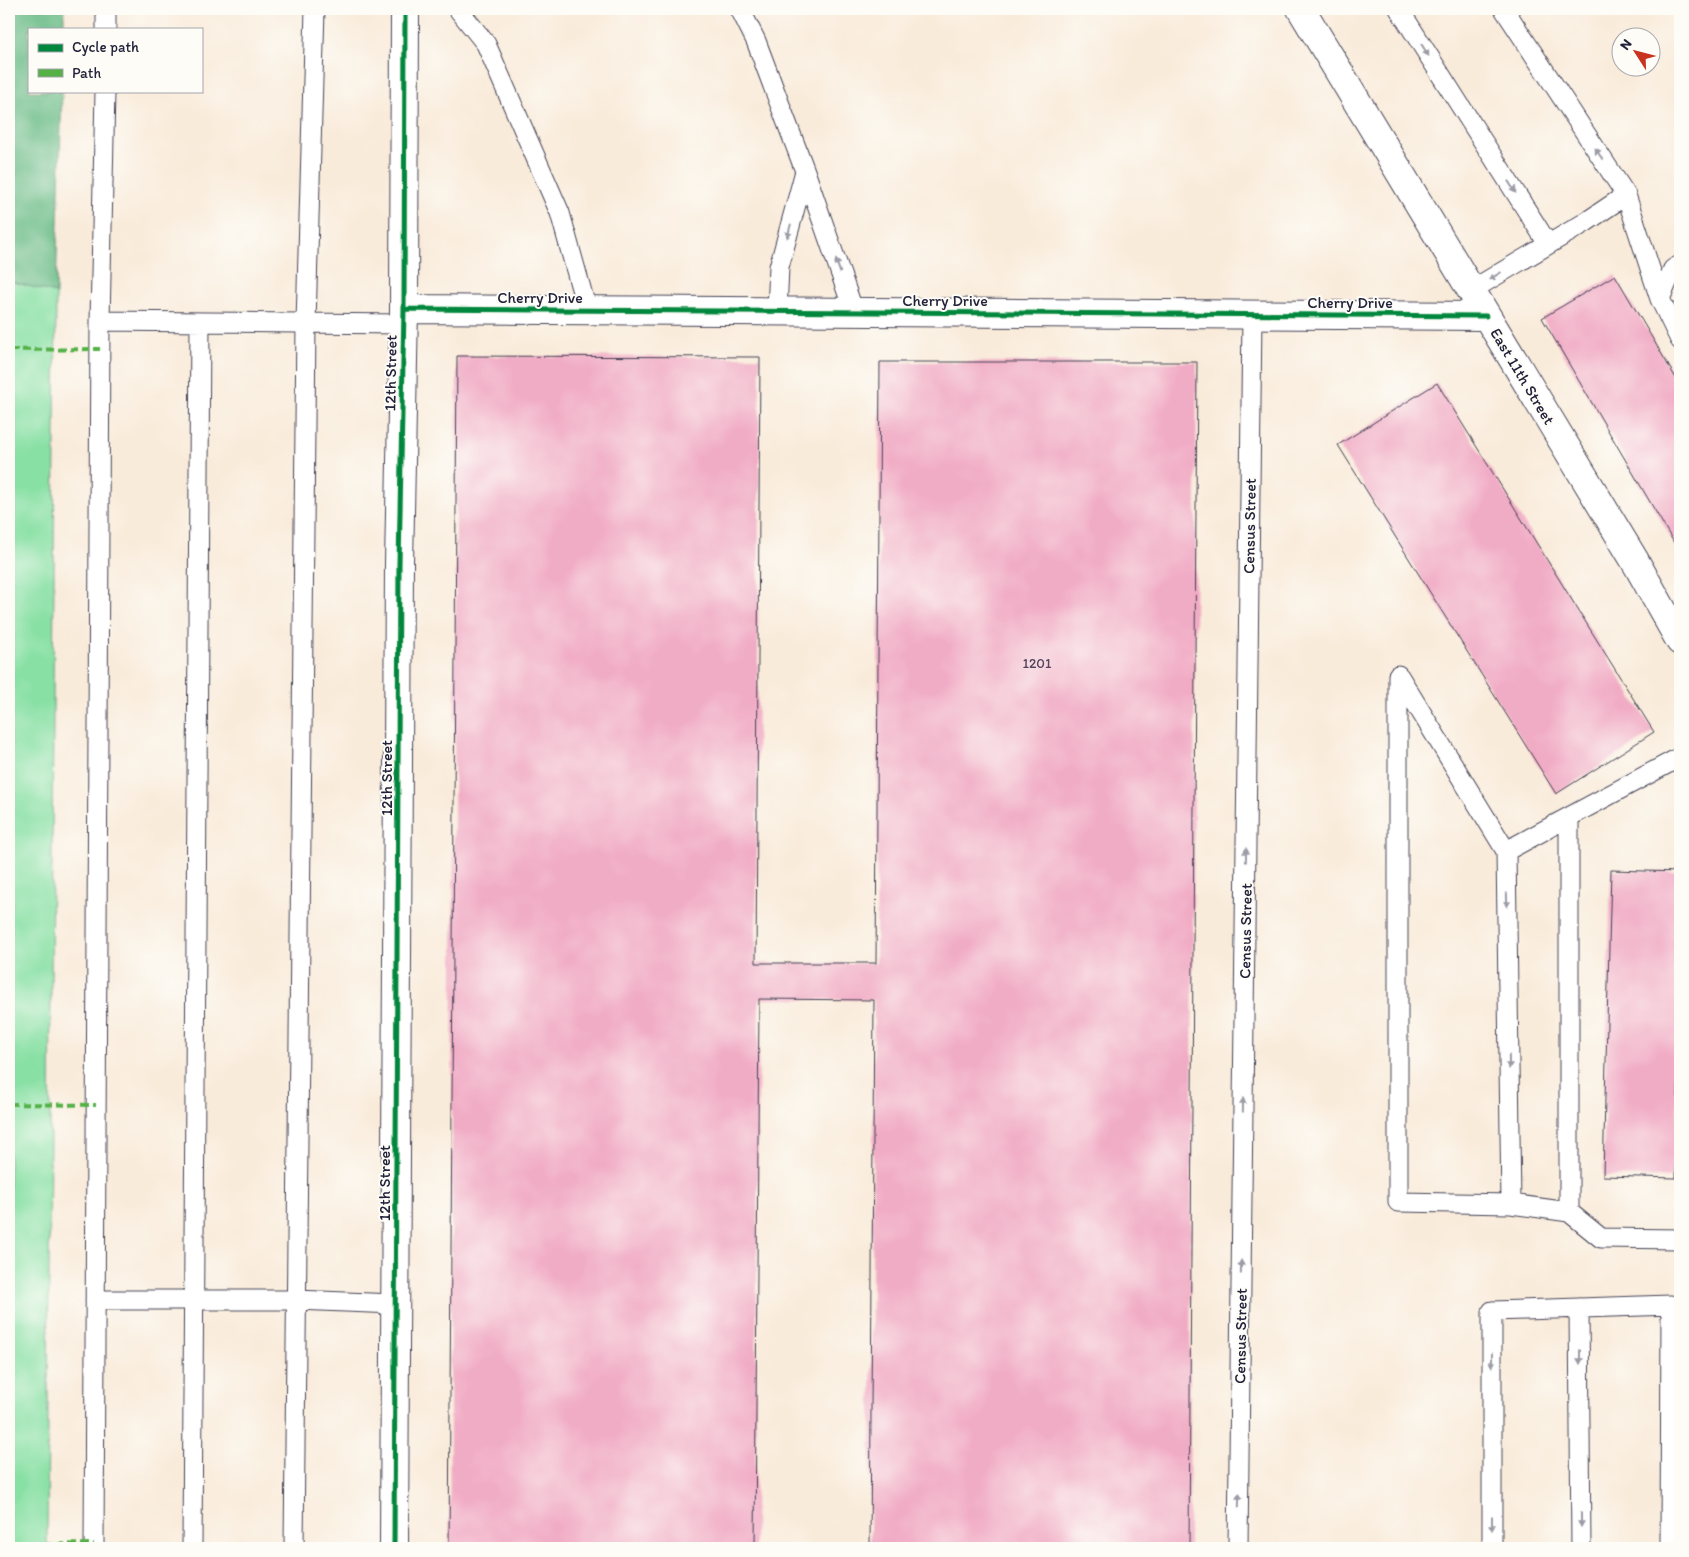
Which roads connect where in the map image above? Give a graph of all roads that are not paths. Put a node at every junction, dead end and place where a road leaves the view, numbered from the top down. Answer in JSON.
{"nodes":[{"id":1,"x":106,"y":9,"type":"edge"},
{"id":2,"x":315,"y":9,"type":"edge"},
{"id":3,"x":405,"y":9,"type":"edge"},
{"id":4,"x":458,"y":9,"type":"edge"},
{"id":5,"x":740,"y":9,"type":"edge"},
{"id":6,"x":1301,"y":9,"type":"edge"},
{"id":7,"x":1399,"y":9,"type":"edge"},
{"id":8,"x":1504,"y":9,"type":"edge"},
{"id":9,"x":106,"y":28,"type":"edge"},
{"id":10,"x":105,"y":92,"type":"edge"},
{"id":11,"x":805,"y":171,"type":"junction"},
{"id":12,"x":1626,"y":195,"type":"junction"},
{"id":13,"x":1548,"y":244,"type":"junction"},
{"id":14,"x":1680,"y":265,"type":"edge"},
{"id":15,"x":1470,"y":291,"type":"junction"},
{"id":16,"x":1660,"y":299,"type":"junction"},
{"id":17,"x":587,"y":310,"type":"junction"},
{"id":18,"x":777,"y":312,"type":"junction"},
{"id":19,"x":854,"y":312,"type":"junction"},
{"id":20,"x":1252,"y":314,"type":"junction"},
{"id":21,"x":404,"y":316,"type":"junction"},
{"id":22,"x":1486,"y":316,"type":"junction"},
{"id":23,"x":100,"y":321,"type":"junction"},
{"id":24,"x":200,"y":322,"type":"junction"},
{"id":25,"x":306,"y":323,"type":"junction"},
{"id":26,"x":1680,"y":340,"type":"edge"},
{"id":27,"x":1680,"y":641,"type":"edge"},
{"id":28,"x":1680,"y":757,"type":"edge"},
{"id":29,"x":1569,"y":817,"type":"junction"},
{"id":30,"x":1506,"y":851,"type":"junction"},
{"id":31,"x":1511,"y":1204,"type":"junction"},
{"id":32,"x":1569,"y":1212,"type":"junction"},
{"id":33,"x":1680,"y":1239,"type":"edge"},
{"id":34,"x":95,"y":1300,"type":"junction"},
{"id":35,"x":193,"y":1300,"type":"junction"},
{"id":36,"x":296,"y":1300,"type":"junction"},
{"id":37,"x":396,"y":1304,"type":"junction"},
{"id":38,"x":1579,"y":1308,"type":"junction"},
{"id":39,"x":94,"y":1548,"type":"edge"},
{"id":40,"x":192,"y":1548,"type":"edge"},
{"id":41,"x":294,"y":1548,"type":"edge"},
{"id":42,"x":394,"y":1548,"type":"edge"},
{"id":43,"x":1238,"y":1548,"type":"edge"},
{"id":44,"x":1492,"y":1548,"type":"edge"},
{"id":45,"x":1581,"y":1548,"type":"edge"},
{"id":46,"x":1670,"y":1548,"type":"edge"}],
"edges":[{"from":1,"to":9,"type":"lane"},
{"from":2,"to":25,"type":"lane"},
{"from":3,"to":21,"type":"street","name":"12th Street"},
{"from":4,"to":17,"type":"lane"},
{"from":5,"to":11,"type":"lane"},
{"from":6,"to":15,"type":"street","name":"East 11th Street"},
{"from":7,"to":13,"type":"lane","one_way":true},
{"from":12,"to":8,"type":"lane","one_way":true},
{"from":10,"to":23,"type":"lane"},
{"from":11,"to":18,"type":"lane","one_way":true},
{"from":19,"to":11,"type":"lane","one_way":true},
{"from":12,"to":13,"type":"lane"},
{"from":12,"to":16,"type":"lane"},
{"from":13,"to":15,"type":"lane","one_way":true},
{"from":14,"to":16,"type":"lane"},
{"from":15,"to":22,"type":"street","name":"East 11th Street"},
{"from":16,"to":26,"type":"lane"},
{"from":17,"to":18,"type":"street","name":"Cherry Drive"},
{"from":17,"to":21,"type":"street","name":"Cherry Drive"},
{"from":18,"to":19,"type":"street","name":"Cherry Drive"},
{"from":19,"to":20,"type":"street","name":"Cherry Drive"},
{"from":20,"to":22,"type":"street","name":"Cherry Drive"},
{"from":43,"to":20,"type":"lane","name":"Census Street","one_way":true},
{"from":21,"to":25,"type":"lane"},
{"from":21,"to":37,"type":"street","name":"12th Street"},
{"from":22,"to":27,"type":"street","name":"East 11th Street"},
{"from":23,"to":24,"type":"lane"},
{"from":23,"to":34,"type":"lane"},
{"from":24,"to":25,"type":"lane"},
{"from":24,"to":35,"type":"lane"},
{"from":25,"to":36,"type":"lane"},
{"from":28,"to":29,"type":"lane"},
{"from":29,"to":30,"type":"lane"},
{"from":29,"to":32,"type":"lane"},
{"from":30,"to":31,"type":"lane","one_way":true},
{"from":30,"to":31,"type":"lane"},
{"from":31,"to":32,"type":"lane"},
{"from":32,"to":33,"type":"lane"},
{"from":34,"to":35,"type":"lane"},
{"from":34,"to":39,"type":"lane"},
{"from":35,"to":36,"type":"lane"},
{"from":35,"to":40,"type":"lane"},
{"from":36,"to":37,"type":"lane"},
{"from":36,"to":41,"type":"lane"},
{"from":37,"to":42,"type":"street","name":"12th Street"},
{"from":38,"to":44,"type":"lane","one_way":true},
{"from":38,"to":45,"type":"lane","one_way":true},
{"from":38,"to":46,"type":"lane"}]}
